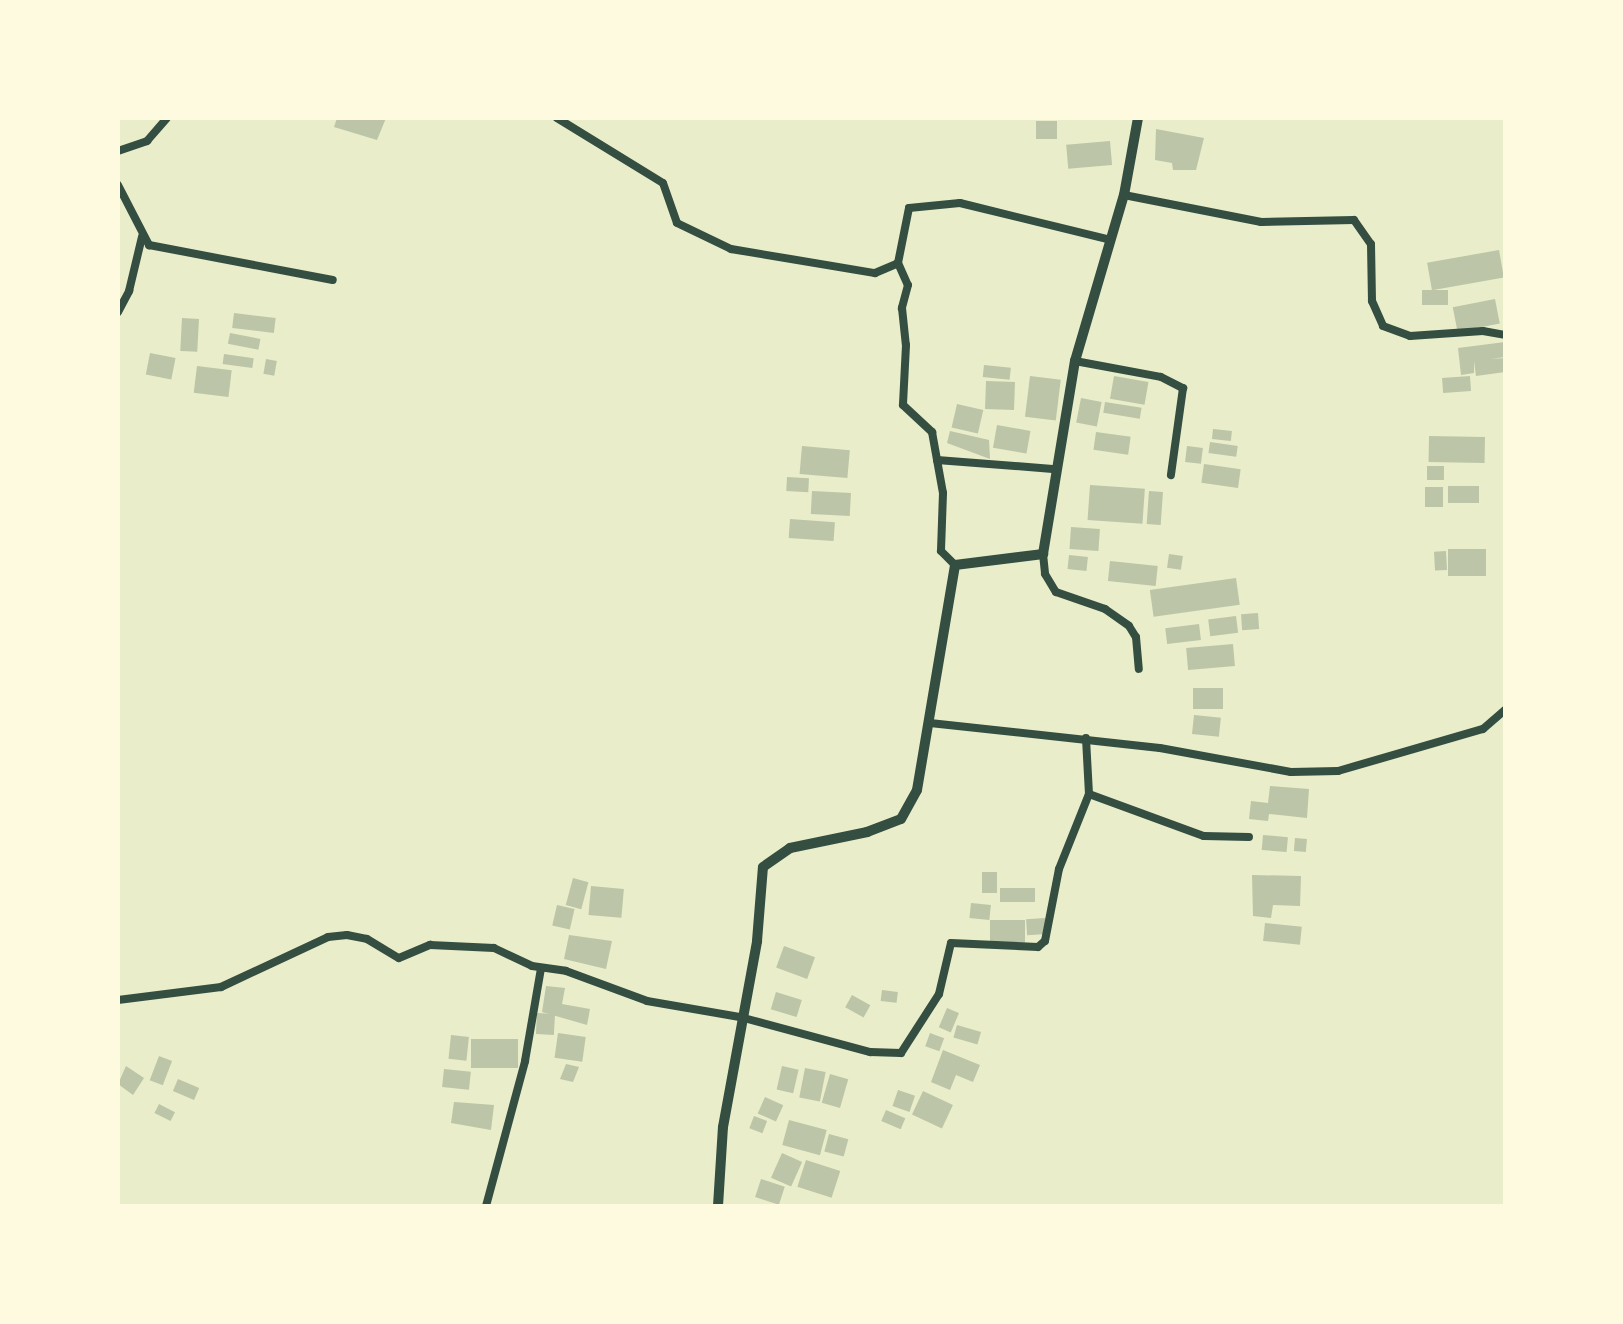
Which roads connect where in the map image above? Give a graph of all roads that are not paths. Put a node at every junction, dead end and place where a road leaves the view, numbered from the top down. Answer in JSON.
{"nodes":[{"id":1,"x":167,"y":118,"type":"edge"},
{"id":2,"x":557,"y":118,"type":"edge"},
{"id":3,"x":1138,"y":118,"type":"edge"},
{"id":4,"x":118,"y":151,"type":"edge"},
{"id":5,"x":118,"y":185,"type":"edge"},
{"id":6,"x":1124,"y":195,"type":"junction"},
{"id":7,"x":142,"y":237,"type":"junction"},
{"id":8,"x":1111,"y":240,"type":"junction"},
{"id":9,"x":898,"y":263,"type":"junction"},
{"id":10,"x":333,"y":280,"type":"dead end"},
{"id":11,"x":118,"y":312,"type":"edge"},
{"id":12,"x":1505,"y":335,"type":"edge"},
{"id":13,"x":1075,"y":361,"type":"junction"},
{"id":14,"x":937,"y":460,"type":"junction"},
{"id":15,"x":1053,"y":469,"type":"junction"},
{"id":16,"x":1171,"y":475,"type":"dead end"},
{"id":17,"x":1043,"y":554,"type":"junction"},
{"id":18,"x":955,"y":565,"type":"junction"},
{"id":19,"x":1139,"y":669,"type":"dead end"},
{"id":20,"x":1505,"y":710,"type":"edge"},
{"id":21,"x":930,"y":723,"type":"junction"},
{"id":22,"x":1086,"y":738,"type":"junction"},
{"id":23,"x":1089,"y":794,"type":"junction"},
{"id":24,"x":1249,"y":837,"type":"dead end"},
{"id":25,"x":541,"y":968,"type":"junction"},
{"id":26,"x":118,"y":1000,"type":"edge"},
{"id":27,"x":740,"y":1017,"type":"junction"},
{"id":28,"x":486,"y":1206,"type":"edge"},
{"id":29,"x":718,"y":1206,"type":"edge"}],
"edges":[{"from":1,"to":4,"type":"street"},
{"from":2,"to":9,"type":"street"},
{"from":3,"to":6,"type":"street"},
{"from":5,"to":7,"type":"street"},
{"from":6,"to":8,"type":"street"},
{"from":6,"to":12,"type":"street"},
{"from":7,"to":10,"type":"street"},
{"from":7,"to":11,"type":"street"},
{"from":8,"to":9,"type":"street"},
{"from":8,"to":13,"type":"street"},
{"from":9,"to":14,"type":"street"},
{"from":13,"to":15,"type":"street"},
{"from":13,"to":16,"type":"street"},
{"from":14,"to":15,"type":"street"},
{"from":14,"to":18,"type":"street"},
{"from":15,"to":17,"type":"street"},
{"from":17,"to":18,"type":"street"},
{"from":17,"to":19,"type":"street"},
{"from":18,"to":21,"type":"street"},
{"from":20,"to":22,"type":"street"},
{"from":21,"to":22,"type":"street"},
{"from":21,"to":27,"type":"street"},
{"from":22,"to":23,"type":"street"},
{"from":23,"to":24,"type":"street"},
{"from":23,"to":27,"type":"street"},
{"from":25,"to":26,"type":"street"},
{"from":25,"to":27,"type":"street"},
{"from":25,"to":28,"type":"street"},
{"from":27,"to":29,"type":"street"}]}
